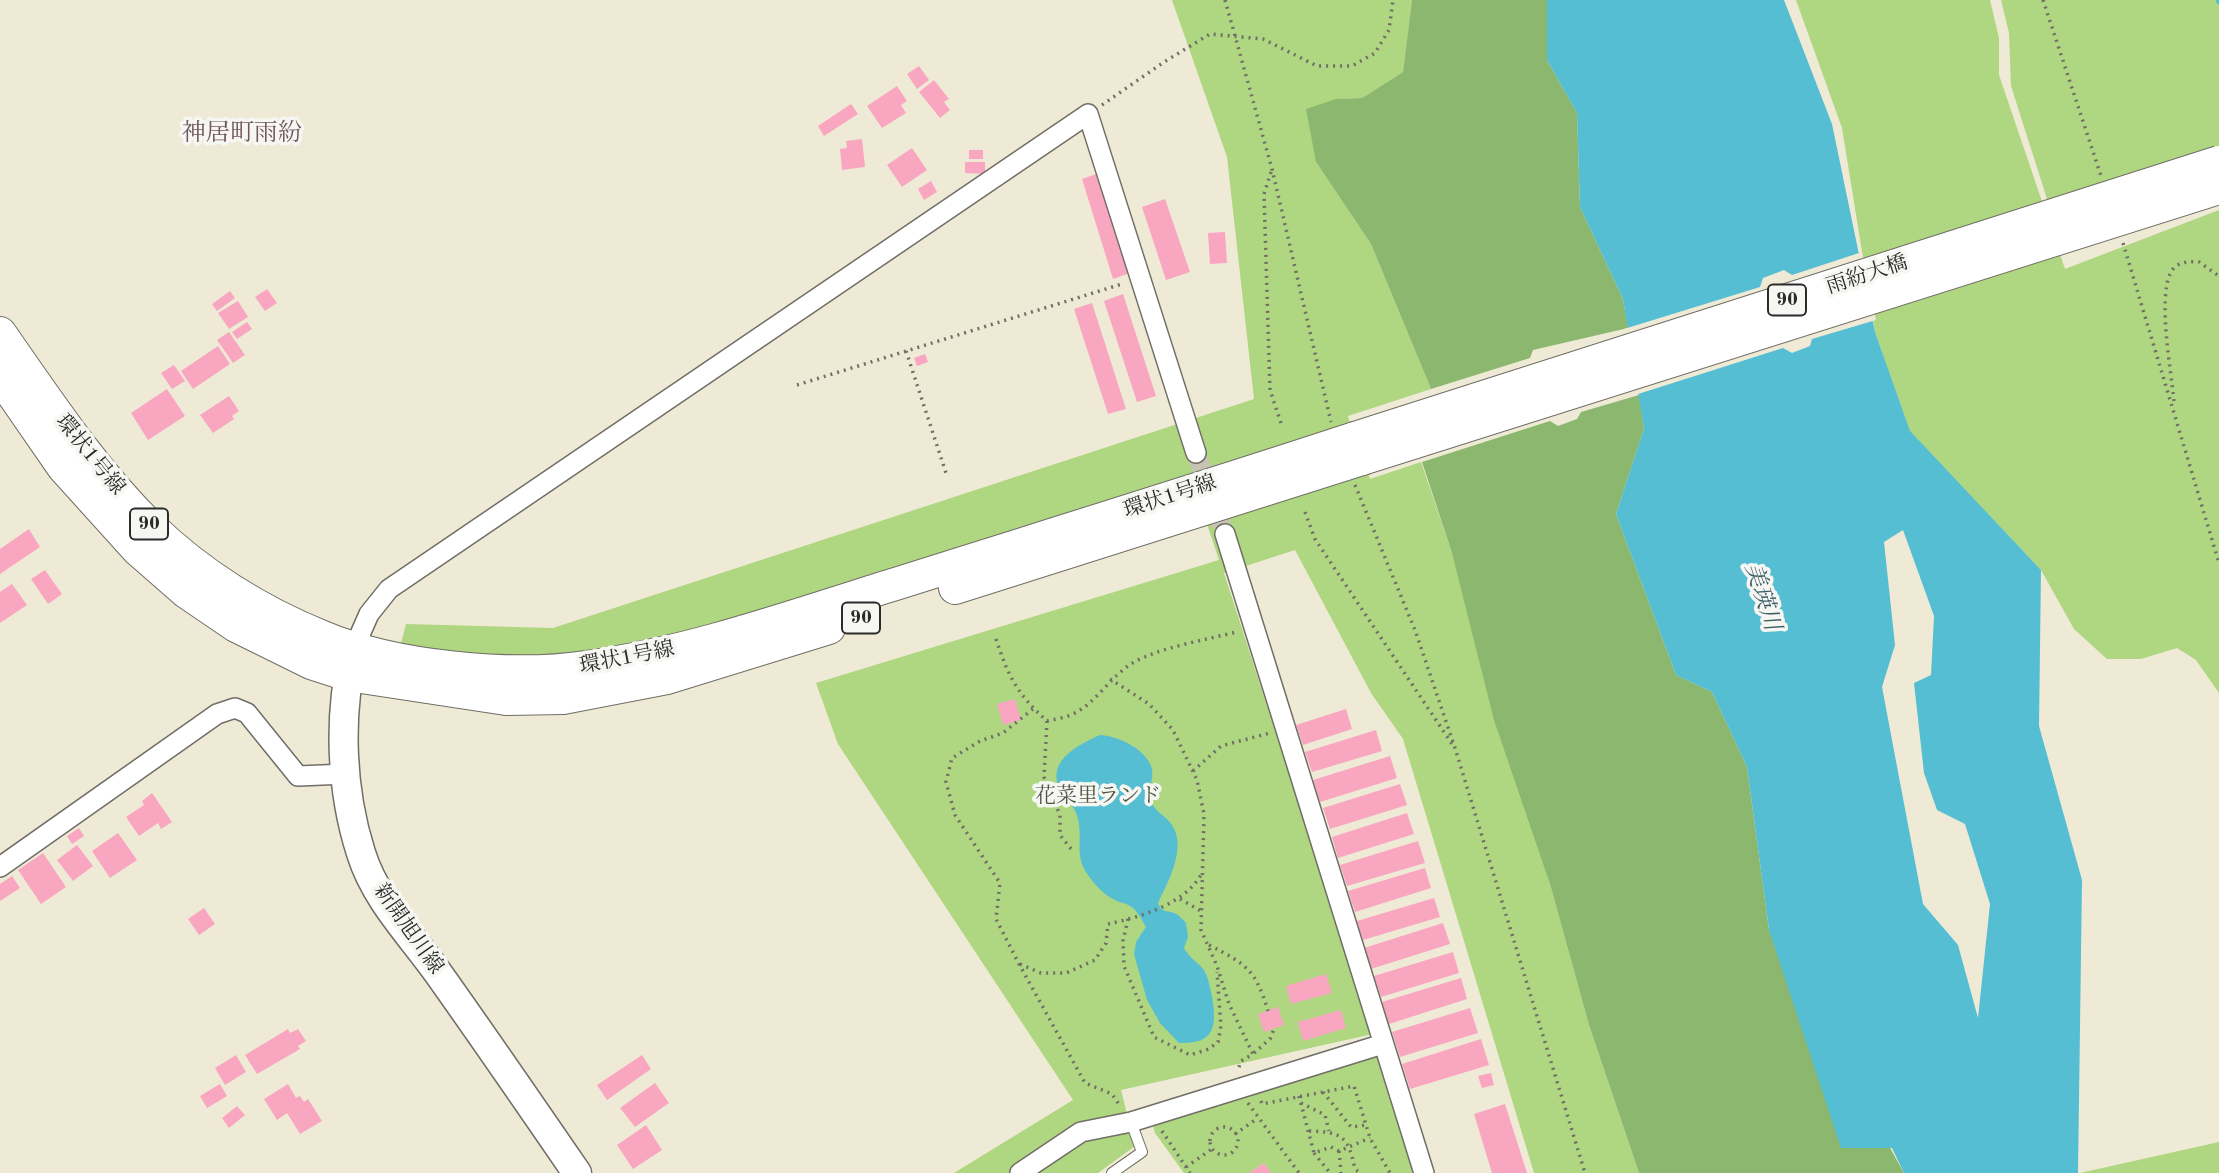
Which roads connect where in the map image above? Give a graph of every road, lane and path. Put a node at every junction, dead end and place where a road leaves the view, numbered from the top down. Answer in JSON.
{"nodes":[{"id":1,"x":1225,"y":0,"type":"edge"},
{"id":2,"x":1392,"y":0,"type":"edge"},
{"id":3,"x":2043,"y":0,"type":"edge"},
{"id":4,"x":1236,"y":38,"type":"junction"},
{"id":5,"x":1088,"y":114,"type":"junction"},
{"id":6,"x":2219,"y":162,"type":"edge"},
{"id":7,"x":1272,"y":169,"type":"junction"},
{"id":8,"x":2102,"y":178,"type":"dead end"},
{"id":9,"x":2219,"y":188,"type":"edge"},
{"id":10,"x":2123,"y":241,"type":"dead end"},
{"id":11,"x":2219,"y":276,"type":"edge"},
{"id":12,"x":1141,"y":278,"type":"junction"},
{"id":13,"x":0,"y":333,"type":"edge"},
{"id":14,"x":906,"y":352,"type":"junction"},
{"id":15,"x":0,"y":376,"type":"edge"},
{"id":16,"x":797,"y":385,"type":"dead end"},
{"id":17,"x":2174,"y":409,"type":"junction"},
{"id":18,"x":1281,"y":423,"type":"dead end"},
{"id":19,"x":1350,"y":452,"type":"junction"},
{"id":20,"x":1196,"y":453,"type":"tunnel mouth"},
{"id":21,"x":947,"y":476,"type":"dead end"},
{"id":22,"x":1305,"y":512,"type":"dead end"},
{"id":23,"x":1224,"y":534,"type":"tunnel mouth"},
{"id":24,"x":2219,"y":563,"type":"edge"},
{"id":25,"x":1255,"y":627,"type":"junction"},
{"id":26,"x":996,"y":639,"type":"dead end"},
{"id":27,"x":351,"y":661,"type":"junction"},
{"id":28,"x":1110,"y":679,"type":"junction"},
{"id":29,"x":1033,"y":709,"type":"junction"},
{"id":30,"x":1047,"y":721,"type":"junction"},
{"id":31,"x":1286,"y":729,"type":"junction"},
{"id":32,"x":1455,"y":748,"type":"junction"},
{"id":33,"x":1193,"y":771,"type":"junction"},
{"id":34,"x":346,"y":774,"type":"junction"},
{"id":35,"x":1072,"y":850,"type":"dead end"},
{"id":36,"x":0,"y":867,"type":"edge"},
{"id":37,"x":1203,"y":871,"type":"junction"},
{"id":38,"x":1180,"y":899,"type":"junction"},
{"id":39,"x":1200,"y":911,"type":"junction"},
{"id":40,"x":1128,"y":919,"type":"junction"},
{"id":41,"x":1207,"y":944,"type":"junction"},
{"id":42,"x":1019,"y":964,"type":"junction"},
{"id":43,"x":1217,"y":966,"type":"junction"},
{"id":44,"x":1268,"y":1011,"type":"dead end"},
{"id":45,"x":1274,"y":1028,"type":"dead end"},
{"id":46,"x":1383,"y":1044,"type":"junction"},
{"id":47,"x":1253,"y":1054,"type":"junction"},
{"id":48,"x":1245,"y":1087,"type":"junction"},
{"id":49,"x":1323,"y":1092,"type":"junction"},
{"id":50,"x":1299,"y":1096,"type":"junction"},
{"id":51,"x":1301,"y":1103,"type":"junction"},
{"id":52,"x":1335,"y":1108,"type":"junction"},
{"id":53,"x":1325,"y":1115,"type":"junction"},
{"id":54,"x":1258,"y":1118,"type":"junction"},
{"id":55,"x":1132,"y":1125,"type":"junction"},
{"id":56,"x":1367,"y":1125,"type":"junction"},
{"id":57,"x":1308,"y":1131,"type":"junction"},
{"id":58,"x":1329,"y":1131,"type":"junction"},
{"id":59,"x":1235,"y":1134,"type":"junction"},
{"id":60,"x":1370,"y":1138,"type":"junction"},
{"id":61,"x":1350,"y":1147,"type":"junction"},
{"id":62,"x":1212,"y":1149,"type":"junction"},
{"id":63,"x":1339,"y":1152,"type":"junction"},
{"id":64,"x":1314,"y":1153,"type":"junction"},
{"id":65,"x":1186,"y":1167,"type":"junction"},
{"id":66,"x":577,"y":1173,"type":"edge"},
{"id":67,"x":1020,"y":1173,"type":"edge"},
{"id":68,"x":1112,"y":1173,"type":"edge"},
{"id":69,"x":1190,"y":1173,"type":"edge"},
{"id":70,"x":1299,"y":1173,"type":"edge"},
{"id":71,"x":1330,"y":1173,"type":"edge"},
{"id":72,"x":1341,"y":1173,"type":"edge"},
{"id":73,"x":1360,"y":1173,"type":"edge"},
{"id":74,"x":1390,"y":1173,"type":"edge"},
{"id":75,"x":1424,"y":1173,"type":"edge"},
{"id":76,"x":1585,"y":1173,"type":"edge"}],
"edges":[{"from":1,"to":4,"type":"path"},
{"from":2,"to":4,"type":"path"},
{"from":3,"to":8,"type":"path"},
{"from":4,"to":5,"type":"path"},
{"from":4,"to":7,"type":"path"},
{"from":5,"to":12,"type":"street"},
{"from":5,"to":27,"type":"street"},
{"from":6,"to":19,"type":"main road","name":"雨紛大橋","number":"90","bridge":true},
{"from":7,"to":18,"type":"path"},
{"from":7,"to":19,"type":"path"},
{"from":9,"to":19,"type":"main road","name":"雨紛大橋","number":"90","bridge":true},
{"from":10,"to":17,"type":"path"},
{"from":11,"to":17,"type":"path"},
{"from":12,"to":14,"type":"path"},
{"from":12,"to":20,"type":"street"},
{"from":13,"to":27,"type":"main road","name":"環状1号線","number":"90"},
{"from":14,"to":16,"type":"path"},
{"from":14,"to":21,"type":"path"},
{"from":15,"to":27,"type":"main road","name":"環状1号線","number":"90"},
{"from":17,"to":24,"type":"path"},
{"from":19,"to":27,"type":"main road","name":"環状1号線","number":"90"},
{"from":19,"to":32,"type":"path"},
{"from":22,"to":32,"type":"path"},
{"from":23,"to":25,"type":"street"},
{"from":25,"to":28,"type":"path"},
{"from":25,"to":31,"type":"street"},
{"from":26,"to":29,"type":"path"},
{"from":27,"to":34,"type":"main road","name":"新開旭川線"},
{"from":28,"to":30,"type":"path"},
{"from":28,"to":33,"type":"path"},
{"from":29,"to":30,"type":"path"},
{"from":29,"to":42,"type":"path"},
{"from":30,"to":35,"type":"path"},
{"from":31,"to":33,"type":"path"},
{"from":31,"to":46,"type":"street"},
{"from":32,"to":76,"type":"path"},
{"from":33,"to":37,"type":"path"},
{"from":34,"to":36,"type":"street"},
{"from":34,"to":66,"type":"main road","name":"新開旭川線"},
{"from":37,"to":38,"type":"path"},
{"from":37,"to":39,"type":"path"},
{"from":38,"to":39,"type":"path"},
{"from":38,"to":40,"type":"path"},
{"from":39,"to":41,"type":"path"},
{"from":40,"to":42,"type":"path"},
{"from":40,"to":43,"type":"path"},
{"from":41,"to":43,"type":"path"},
{"from":41,"to":44,"type":"path"},
{"from":42,"to":55,"type":"path"},
{"from":43,"to":47,"type":"path"},
{"from":45,"to":47,"type":"path"},
{"from":46,"to":48,"type":"street"},
{"from":46,"to":75,"type":"street"},
{"from":47,"to":48,"type":"path"},
{"from":48,"to":50,"type":"path"},
{"from":48,"to":54,"type":"path"},
{"from":48,"to":55,"type":"street"},
{"from":49,"to":50,"type":"path"},
{"from":49,"to":52,"type":"path"},
{"from":49,"to":56,"type":"path"},
{"from":50,"to":51,"type":"path"},
{"from":51,"to":53,"type":"path"},
{"from":51,"to":57,"type":"path"},
{"from":52,"to":53,"type":"path"},
{"from":52,"to":56,"type":"path"},
{"from":53,"to":58,"type":"path"},
{"from":54,"to":59,"type":"path"},
{"from":54,"to":70,"type":"path"},
{"from":55,"to":65,"type":"path"},
{"from":55,"to":67,"type":"street"},
{"from":55,"to":68,"type":"lane"},
{"from":56,"to":60,"type":"path"},
{"from":57,"to":58,"type":"path"},
{"from":57,"to":64,"type":"path"},
{"from":58,"to":61,"type":"path"},
{"from":59,"to":62,"type":"path"},
{"from":59,"to":62,"type":"path"},
{"from":60,"to":61,"type":"path"},
{"from":60,"to":74,"type":"path"},
{"from":61,"to":63,"type":"path"},
{"from":61,"to":73,"type":"path"},
{"from":62,"to":65,"type":"path"},
{"from":63,"to":64,"type":"path"},
{"from":63,"to":72,"type":"path"},
{"from":64,"to":71,"type":"path"},
{"from":65,"to":69,"type":"path"}]}
